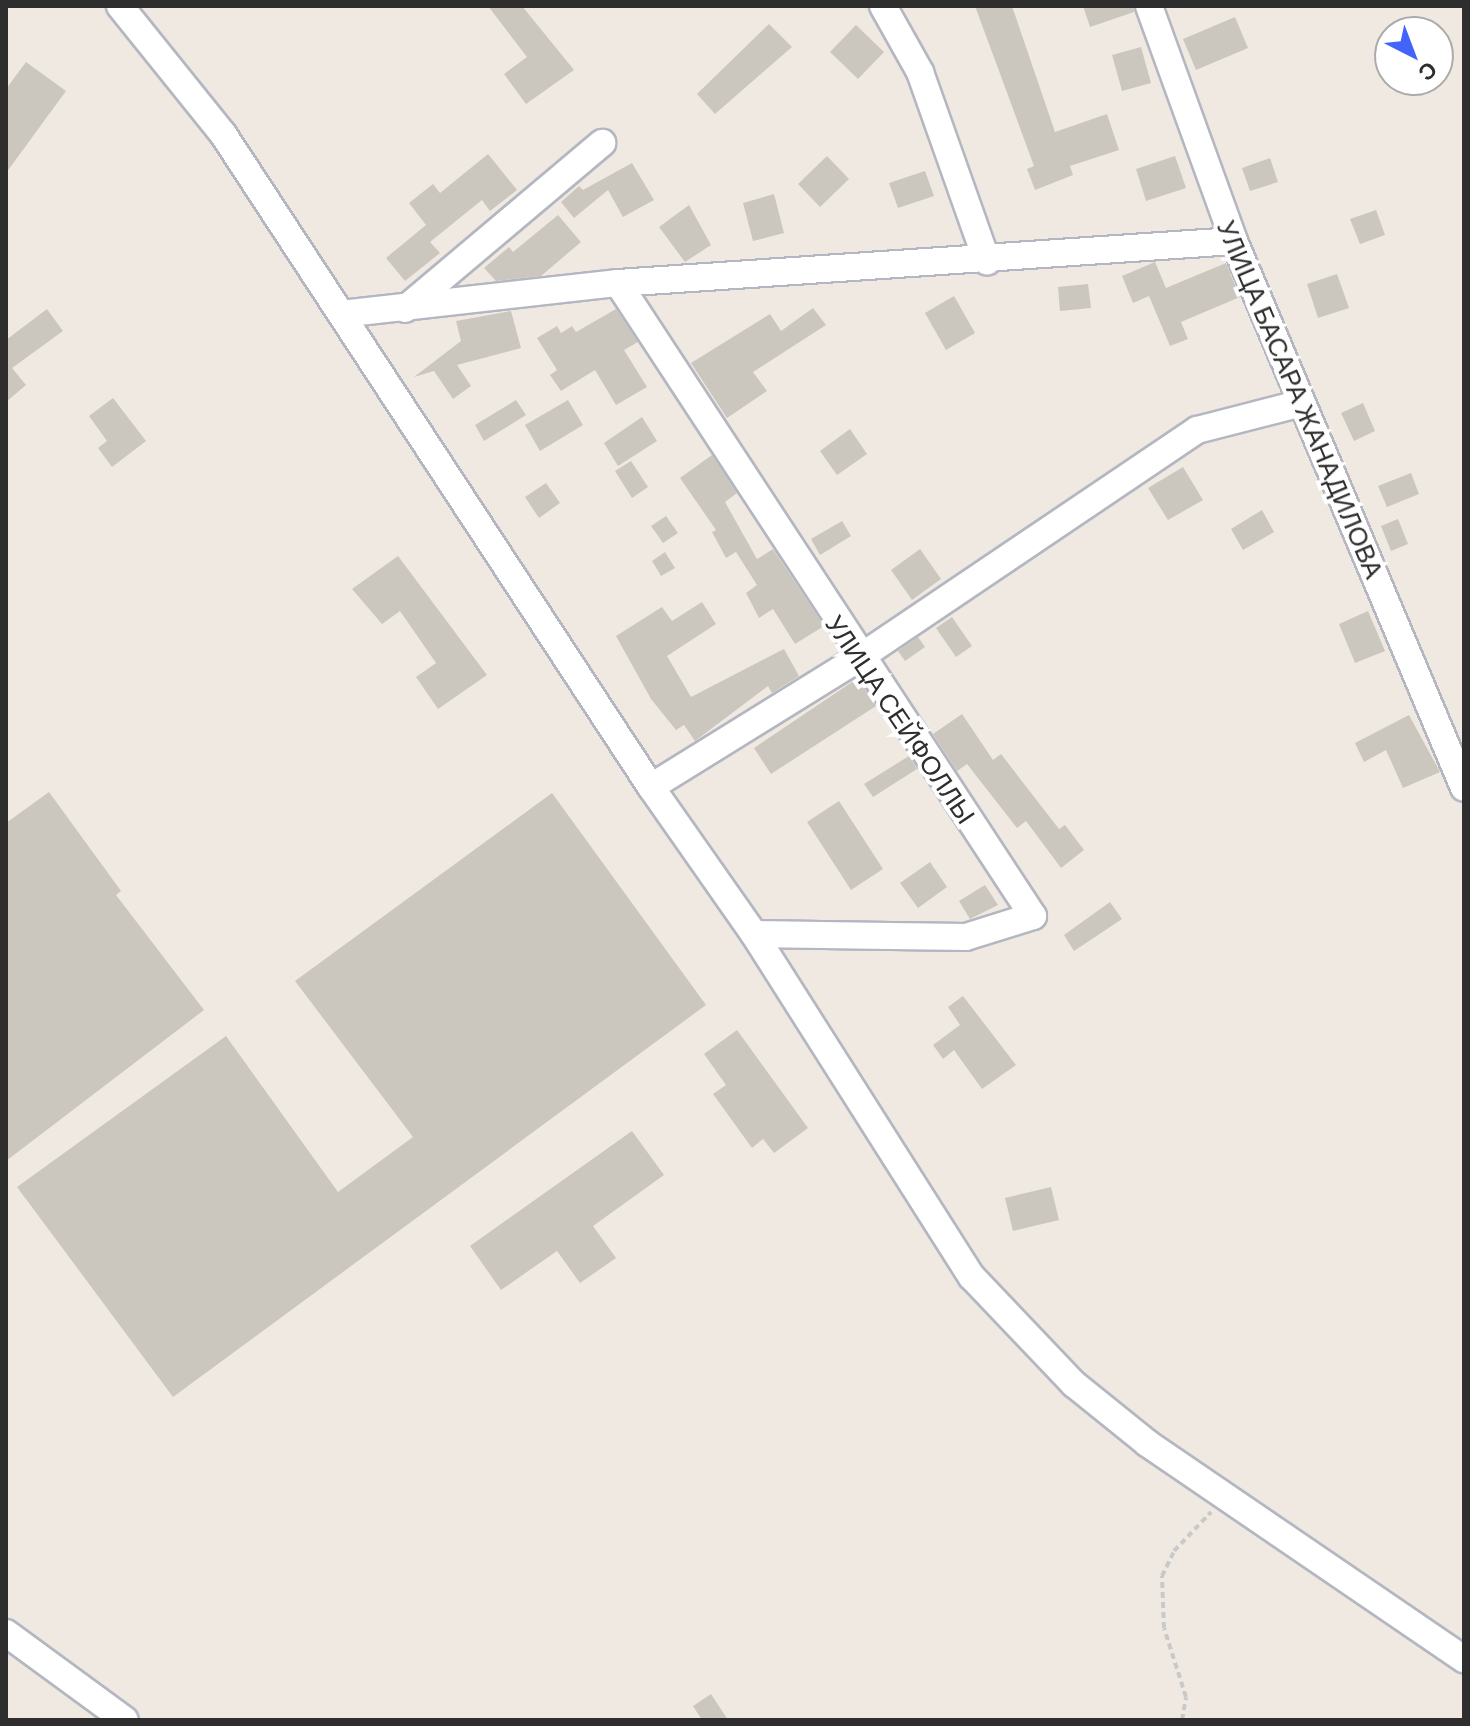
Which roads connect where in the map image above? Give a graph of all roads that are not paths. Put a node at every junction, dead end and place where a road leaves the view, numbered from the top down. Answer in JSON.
{"nodes":[{"id":1,"x":120,"y":6,"type":"edge"},
{"id":2,"x":883,"y":6,"type":"edge"},
{"id":3,"x":1149,"y":6,"type":"edge"},
{"id":4,"x":602,"y":143,"type":"dead end"},
{"id":5,"x":1234,"y":241,"type":"junction"},
{"id":6,"x":987,"y":261,"type":"junction"},
{"id":7,"x":618,"y":283,"type":"junction"},
{"id":8,"x":405,"y":309,"type":"junction"},
{"id":9,"x":341,"y":314,"type":"junction"},
{"id":10,"x":1302,"y":403,"type":"junction"},
{"id":11,"x":859,"y":658,"type":"junction"},
{"id":12,"x":651,"y":787,"type":"junction"},
{"id":13,"x":1464,"y":788,"type":"edge"},
{"id":14,"x":754,"y":934,"type":"junction"},
{"id":15,"x":6,"y":1633,"type":"edge"},
{"id":16,"x":1464,"y":1659,"type":"edge"},
{"id":17,"x":125,"y":1720,"type":"edge"}],
"edges":[{"from":1,"to":9,"type":"street"},
{"from":2,"to":6,"type":"street"},
{"from":3,"to":5,"type":"street","name":"УЛИЦА БАСАРА ЖАНАДИЛОВА"},
{"from":4,"to":8,"type":"street"},
{"from":5,"to":6,"type":"street"},
{"from":5,"to":10,"type":"street","name":"УЛИЦА БАСАРА ЖАНАДИЛОВА"},
{"from":6,"to":7,"type":"street"},
{"from":7,"to":8,"type":"street"},
{"from":7,"to":11,"type":"street","name":"УЛИЦА СЕЙФОЛЛЫ"},
{"from":8,"to":9,"type":"street"},
{"from":9,"to":12,"type":"street"},
{"from":10,"to":11,"type":"street"},
{"from":10,"to":13,"type":"street","name":"УЛИЦА БАСАРА ЖАНАДИЛОВА"},
{"from":11,"to":12,"type":"street"},
{"from":11,"to":14,"type":"street","name":"УЛИЦА СЕЙФОЛЛЫ"},
{"from":12,"to":14,"type":"street"},
{"from":14,"to":16,"type":"street"},
{"from":15,"to":17,"type":"street"}]}
